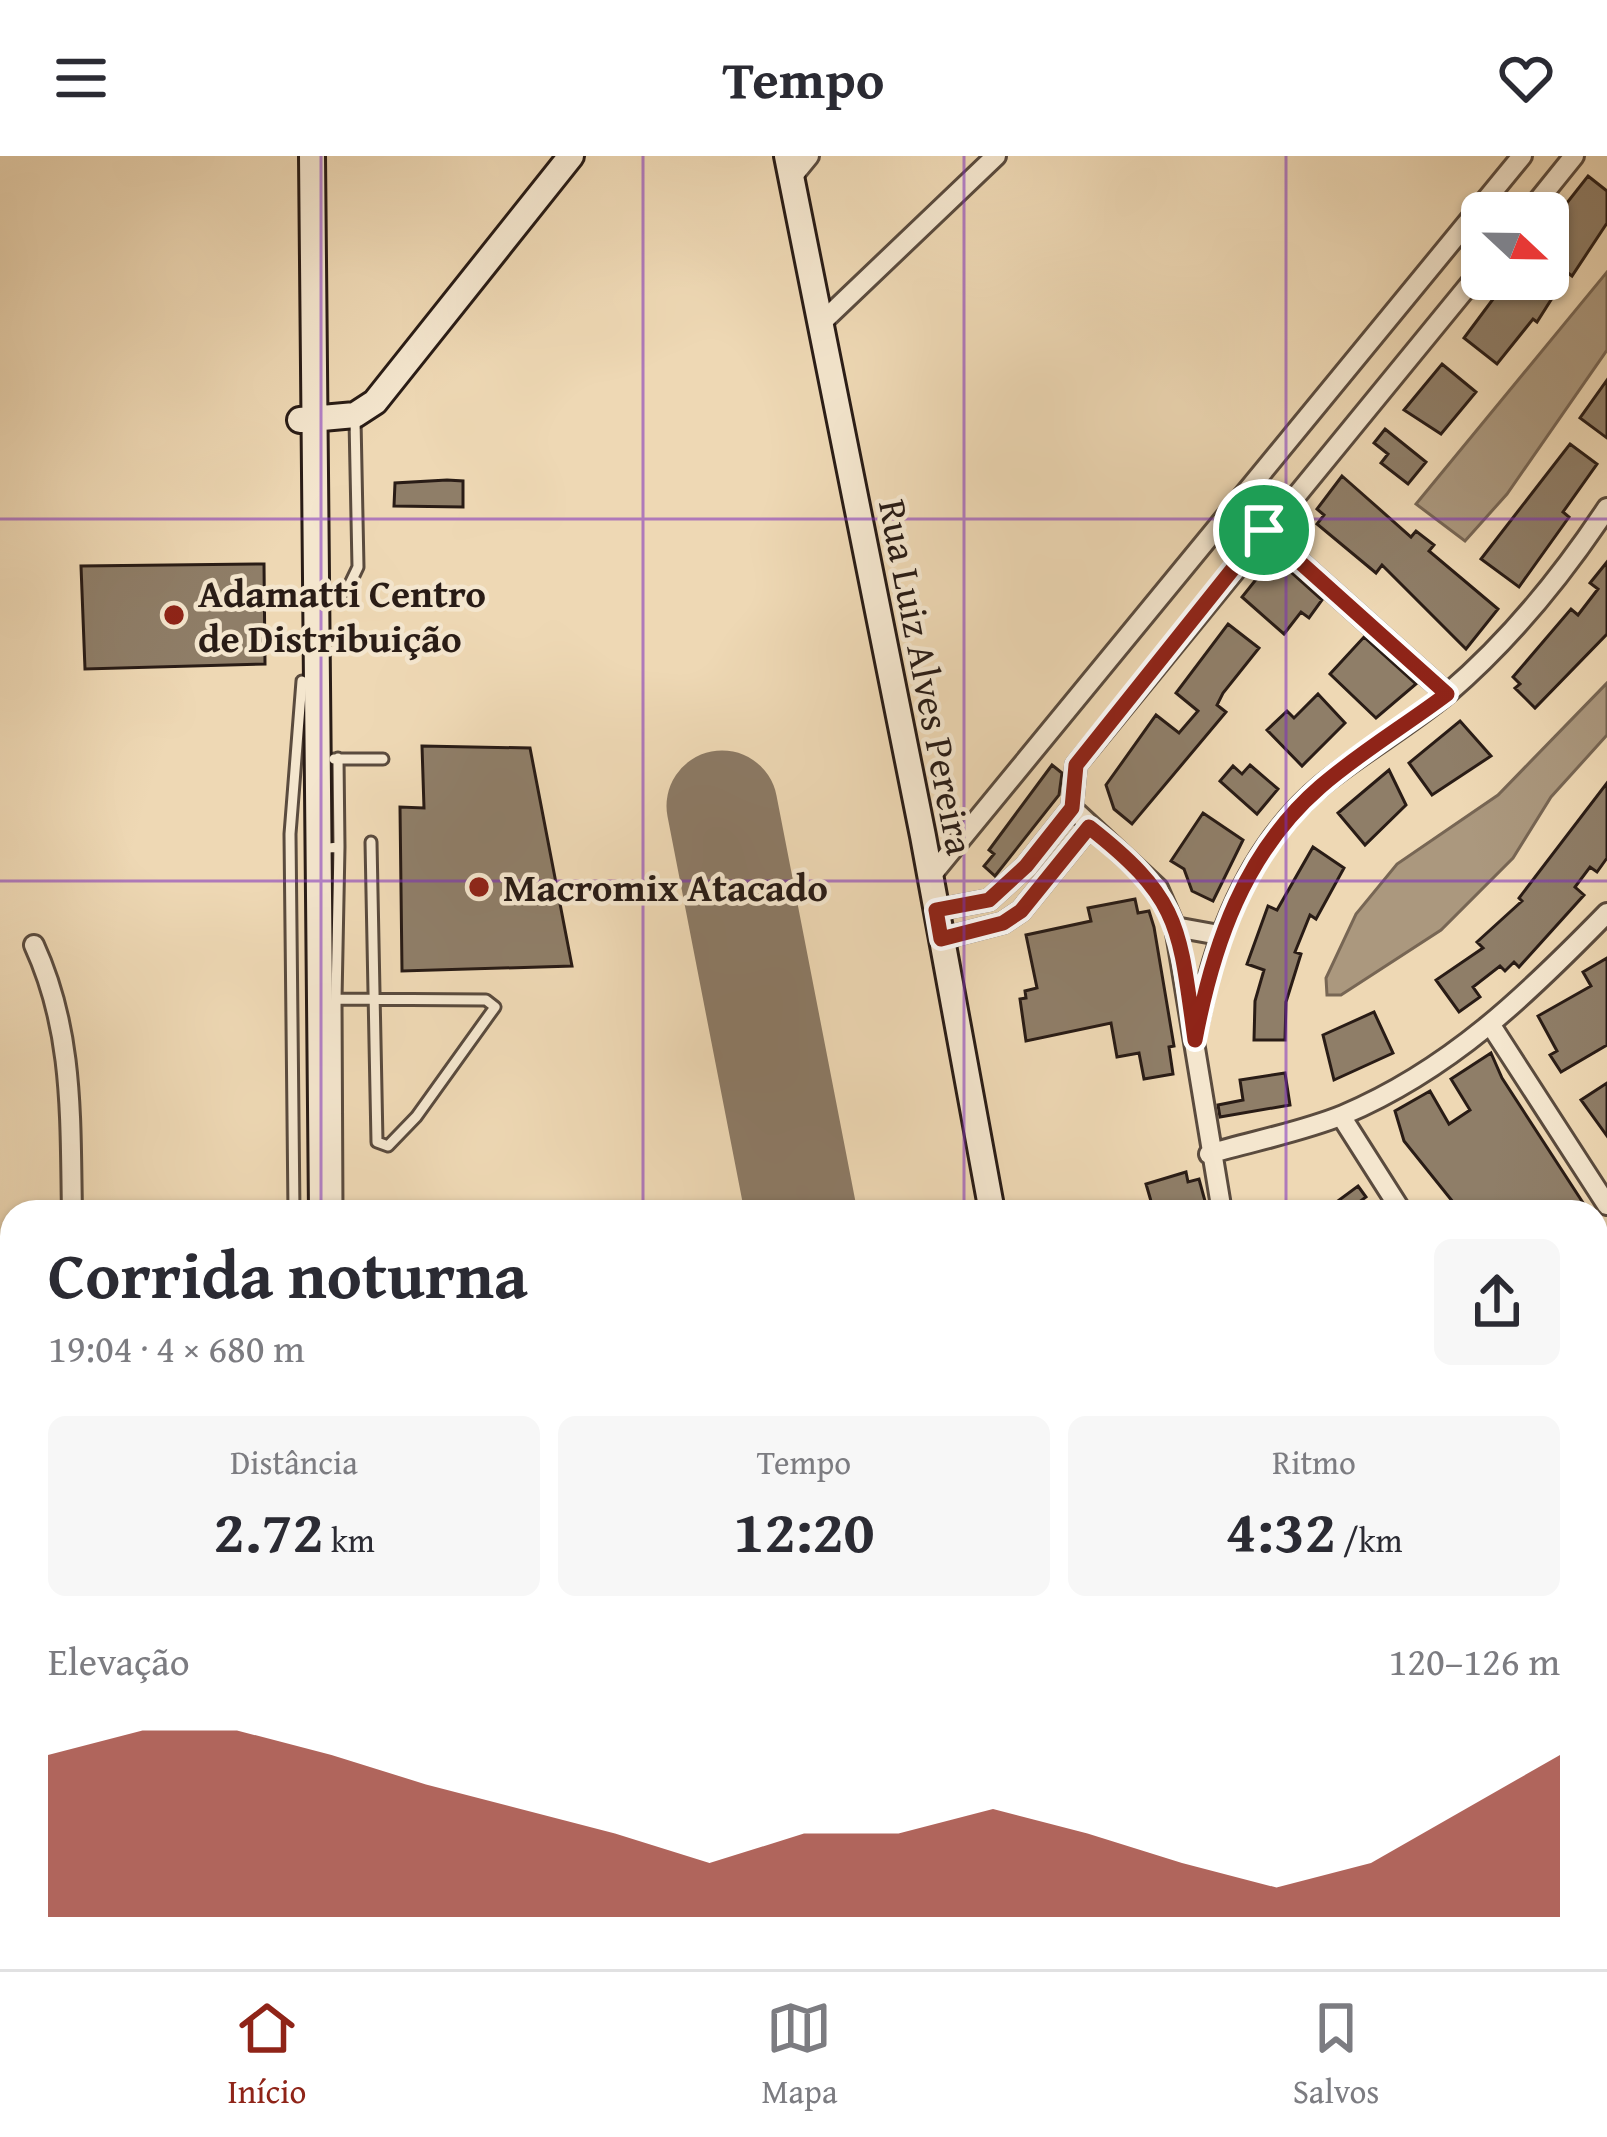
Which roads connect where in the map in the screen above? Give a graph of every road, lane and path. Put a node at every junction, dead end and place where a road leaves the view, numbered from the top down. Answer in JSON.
{"nodes":[{"id":1,"x":297,"y":156,"type":"edge"},
{"id":2,"x":312,"y":156,"type":"edge"},
{"id":3,"x":571,"y":156,"type":"edge"},
{"id":4,"x":809,"y":156,"type":"edge"},
{"id":5,"x":996,"y":156,"type":"edge"},
{"id":6,"x":1522,"y":156,"type":"edge"},
{"id":7,"x":1574,"y":156,"type":"edge"},
{"id":8,"x":789,"y":167,"type":"edge"},
{"id":9,"x":1545,"y":192,"type":"edge"},
{"id":10,"x":1461,"y":294,"type":"edge"},
{"id":11,"x":820,"y":324,"type":"junction"},
{"id":12,"x":355,"y":415,"type":"junction"},
{"id":13,"x":307,"y":420,"type":"junction"},
{"id":14,"x":1607,"y":508,"type":"edge"},
{"id":15,"x":1264,"y":530,"type":"junction"},
{"id":16,"x":316,"y":604,"type":"junction"},
{"id":17,"x":302,"y":680,"type":"junction"},
{"id":18,"x":1447,"y":694,"type":"junction"},
{"id":19,"x":328,"y":759,"type":"junction"},
{"id":20,"x":383,"y":759,"type":"dead end"},
{"id":21,"x":1072,"y":808,"type":"junction"},
{"id":22,"x":1089,"y":827,"type":"junction"},
{"id":23,"x":371,"y":842,"type":"dead end"},
{"id":24,"x":329,"y":848,"type":"junction"},
{"id":25,"x":1026,"y":866,"type":"junction"},
{"id":26,"x":930,"y":878,"type":"junction"},
{"id":27,"x":1044,"y":883,"type":"junction"},
{"id":28,"x":989,"y":900,"type":"junction"},
{"id":29,"x":936,"y":910,"type":"junction"},
{"id":30,"x":1607,"y":913,"type":"edge"},
{"id":31,"x":1003,"y":923,"type":"junction"},
{"id":32,"x":1175,"y":928,"type":"junction"},
{"id":33,"x":1219,"y":935,"type":"junction"},
{"id":34,"x":941,"y":939,"type":"junction"},
{"id":35,"x":34,"y":945,"type":"dead end"},
{"id":36,"x":336,"y":999,"type":"junction"},
{"id":37,"x":373,"y":999,"type":"junction"},
{"id":38,"x":1492,"y":1028,"type":"junction"},
{"id":39,"x":1195,"y":1040,"type":"junction"},
{"id":40,"x":1341,"y":1116,"type":"junction"},
{"id":41,"x":1209,"y":1154,"type":"junction"},
{"id":42,"x":72,"y":1200,"type":"edge"},
{"id":43,"x":294,"y":1200,"type":"edge"},
{"id":44,"x":308,"y":1200,"type":"edge"},
{"id":45,"x":322,"y":1200,"type":"edge"},
{"id":46,"x":337,"y":1200,"type":"edge"},
{"id":47,"x":990,"y":1200,"type":"edge"},
{"id":48,"x":1219,"y":1200,"type":"edge"},
{"id":49,"x":1394,"y":1200,"type":"edge"},
{"id":50,"x":1604,"y":1200,"type":"edge"}],
"edges":[{"from":1,"to":13,"type":"main road"},
{"from":2,"to":13,"type":"main road"},
{"from":3,"to":12,"type":"main road"},
{"from":4,"to":8,"type":"street"},
{"from":5,"to":11,"type":"street"},
{"from":6,"to":26,"type":"street"},
{"from":7,"to":9,"type":"street"},
{"from":8,"to":11,"type":"main road","name":"Rua Luiz Alves Pereira"},
{"from":10,"to":15,"type":"street"},
{"from":11,"to":26,"type":"main road","name":"Rua Luiz Alves Pereira"},
{"from":12,"to":13,"type":"main road"},
{"from":12,"to":16,"type":"lane"},
{"from":13,"to":16,"type":"main road"},
{"from":13,"to":17,"type":"main road"},
{"from":14,"to":18,"type":"street"},
{"from":15,"to":18,"type":"street"},
{"from":15,"to":21,"type":"street"},
{"from":16,"to":19,"type":"main road"},
{"from":17,"to":43,"type":"lane"},
{"from":17,"to":44,"type":"main road"},
{"from":18,"to":33,"type":"street"},
{"from":19,"to":20,"type":"lane"},
{"from":19,"to":24,"type":"main road"},
{"from":21,"to":22,"type":"street"},
{"from":21,"to":25,"type":"street"},
{"from":22,"to":27,"type":"street"},
{"from":22,"to":32,"type":"street"},
{"from":23,"to":37,"type":"lane"},
{"from":24,"to":36,"type":"lane"},
{"from":24,"to":45,"type":"main road"},
{"from":25,"to":27,"type":"street"},
{"from":25,"to":28,"type":"street"},
{"from":26,"to":29,"type":"main road","name":"Rua Luiz Alves Pereira"},
{"from":27,"to":31,"type":"street"},
{"from":28,"to":29,"type":"street"},
{"from":28,"to":31,"type":"street"},
{"from":29,"to":34,"type":"main road","name":"Rua Luiz Alves Pereira"},
{"from":30,"to":38,"type":"street"},
{"from":31,"to":34,"type":"street"},
{"from":32,"to":33,"type":"street"},
{"from":32,"to":39,"type":"street"},
{"from":33,"to":39,"type":"street"},
{"from":34,"to":47,"type":"main road","name":"Rua Luiz Alves Pereira"},
{"from":35,"to":42,"type":"street"},
{"from":36,"to":37,"type":"lane"},
{"from":36,"to":46,"type":"lane"},
{"from":37,"to":37,"type":"lane"},
{"from":38,"to":40,"type":"street"},
{"from":38,"to":50,"type":"street"},
{"from":39,"to":41,"type":"street"},
{"from":40,"to":41,"type":"street"},
{"from":40,"to":49,"type":"street"},
{"from":41,"to":48,"type":"street"}]}
